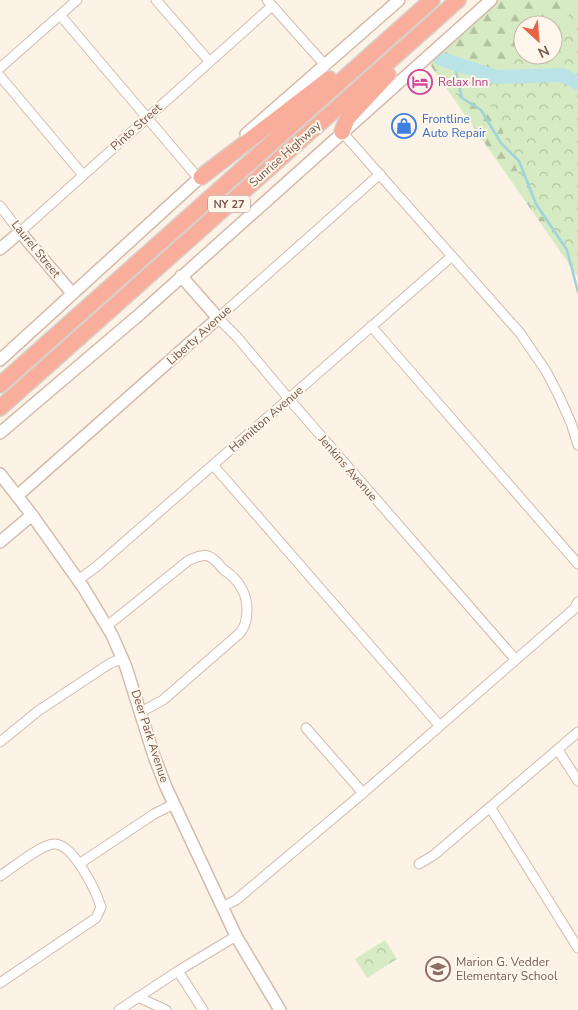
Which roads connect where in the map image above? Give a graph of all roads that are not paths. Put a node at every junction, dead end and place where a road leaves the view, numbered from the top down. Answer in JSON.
{"nodes":[{"id":1,"x":77,"y":0,"type":"edge"},
{"id":2,"x":156,"y":0,"type":"edge"},
{"id":3,"x":400,"y":0,"type":"edge"},
{"id":4,"x":432,"y":0,"type":"edge"},
{"id":5,"x":459,"y":0,"type":"edge"},
{"id":6,"x":490,"y":0,"type":"edge"},
{"id":7,"x":270,"y":3,"type":"edge"},
{"id":8,"x":60,"y":15,"type":"junction"},
{"id":9,"x":388,"y":39,"type":"junction"},
{"id":10,"x":208,"y":62,"type":"junction"},
{"id":11,"x":325,"y":65,"type":"junction"},
{"id":12,"x":0,"y":68,"type":"edge"},
{"id":13,"x":0,"y":76,"type":"edge"},
{"id":14,"x":147,"y":117,"type":"junction"},
{"id":15,"x":342,"y":132,"type":"junction"},
{"id":16,"x":83,"y":174,"type":"junction"},
{"id":17,"x":380,"y":174,"type":"junction"},
{"id":18,"x":200,"y":178,"type":"junction"},
{"id":19,"x":0,"y":206,"type":"edge"},
{"id":20,"x":20,"y":232,"type":"junction"},
{"id":21,"x":0,"y":249,"type":"edge"},
{"id":22,"x":452,"y":256,"type":"junction"},
{"id":23,"x":181,"y":276,"type":"junction"},
{"id":24,"x":72,"y":292,"type":"junction"},
{"id":25,"x":218,"y":318,"type":"junction"},
{"id":26,"x":371,"y":326,"type":"junction"},
{"id":27,"x":0,"y":360,"type":"edge"},
{"id":28,"x":0,"y":384,"type":"edge"},
{"id":29,"x":289,"y":399,"type":"junction"},
{"id":30,"x":0,"y":408,"type":"edge"},
{"id":31,"x":0,"y":433,"type":"edge"},
{"id":32,"x":578,"y":446,"type":"edge"},
{"id":33,"x":213,"y":465,"type":"junction"},
{"id":34,"x":0,"y":474,"type":"edge"},
{"id":35,"x":17,"y":496,"type":"junction"},
{"id":36,"x":32,"y":515,"type":"junction"},
{"id":37,"x":0,"y":542,"type":"edge"},
{"id":38,"x":578,"y":564,"type":"edge"},
{"id":39,"x":78,"y":580,"type":"junction"},
{"id":40,"x":578,"y":602,"type":"edge"},
{"id":41,"x":107,"y":626,"type":"junction"},
{"id":42,"x":123,"y":658,"type":"junction"},
{"id":43,"x":515,"y":659,"type":"junction"},
{"id":44,"x":141,"y":712,"type":"junction"},
{"id":45,"x":439,"y":725,"type":"junction"},
{"id":46,"x":306,"y":728,"type":"dead end"},
{"id":47,"x":578,"y":732,"type":"edge"},
{"id":48,"x":0,"y":742,"type":"edge"},
{"id":49,"x":558,"y":750,"type":"junction"},
{"id":50,"x":578,"y":781,"type":"edge"},
{"id":51,"x":363,"y":793,"type":"junction"},
{"id":52,"x":174,"y":804,"type":"junction"},
{"id":53,"x":490,"y":807,"type":"junction"},
{"id":54,"x":80,"y":864,"type":"junction"},
{"id":55,"x":419,"y":864,"type":"dead end"},
{"id":56,"x":0,"y":876,"type":"edge"},
{"id":57,"x":222,"y":907,"type":"junction"},
{"id":58,"x":236,"y":936,"type":"junction"},
{"id":59,"x":578,"y":948,"type":"edge"},
{"id":60,"x":178,"y":971,"type":"junction"},
{"id":61,"x":0,"y":983,"type":"edge"},
{"id":62,"x":138,"y":997,"type":"junction"},
{"id":63,"x":119,"y":1010,"type":"edge"},
{"id":64,"x":166,"y":1010,"type":"edge"},
{"id":65,"x":203,"y":1010,"type":"edge"},
{"id":66,"x":280,"y":1010,"type":"edge"}],
"edges":[{"from":1,"to":8,"type":"street"},
{"from":2,"to":10,"type":"street"},
{"from":3,"to":11,"type":"main road"},
{"from":4,"to":9,"type":"highway","name":"Sunrise Highway","number":"NY 27"},
{"from":5,"to":15,"type":"highway"},
{"from":5,"to":30,"type":"highway","name":"Sunrise Highway","number":"NY 27"},
{"from":6,"to":15,"type":"main road","name":"Sunrise Highway"},
{"from":7,"to":10,"type":"street","name":"Pinto Street"},
{"from":7,"to":11,"type":"street"},
{"from":8,"to":12,"type":"street"},
{"from":8,"to":14,"type":"street"},
{"from":9,"to":18,"type":"highway"},
{"from":9,"to":28,"type":"highway","name":"Sunrise Highway","number":"NY 27"},
{"from":10,"to":14,"type":"street","name":"Pinto Street"},
{"from":11,"to":18,"type":"main road"},
{"from":13,"to":16,"type":"street"},
{"from":14,"to":16,"type":"street","name":"Pinto Street"},
{"from":14,"to":18,"type":"street"},
{"from":15,"to":17,"type":"street"},
{"from":15,"to":23,"type":"main road","name":"Sunrise Highway"},
{"from":16,"to":20,"type":"street","name":"Pinto Street"},
{"from":17,"to":22,"type":"street"},
{"from":17,"to":25,"type":"street","name":"Liberty Avenue"},
{"from":18,"to":24,"type":"main road"},
{"from":19,"to":20,"type":"street","name":"Laurel Street"},
{"from":20,"to":21,"type":"main road","name":"Pinto Street"},
{"from":20,"to":24,"type":"main road","name":"Laurel Street"},
{"from":22,"to":26,"type":"street","name":"Hamilton Avenue"},
{"from":22,"to":32,"type":"street"},
{"from":23,"to":25,"type":"main road","name":"Jenkins Avenue"},
{"from":23,"to":31,"type":"main road","name":"Sunrise Highway"},
{"from":24,"to":27,"type":"main road"},
{"from":25,"to":29,"type":"street","name":"Jenkins Avenue"},
{"from":25,"to":35,"type":"main road","name":"Liberty Avenue"},
{"from":26,"to":29,"type":"street","name":"Hamilton Avenue"},
{"from":26,"to":38,"type":"street"},
{"from":29,"to":33,"type":"street","name":"Hamilton Avenue"},
{"from":29,"to":43,"type":"street","name":"Jenkins Avenue"},
{"from":33,"to":39,"type":"street","name":"Hamilton Avenue"},
{"from":33,"to":45,"type":"street"},
{"from":34,"to":35,"type":"main road","name":"Deer Park Avenue"},
{"from":35,"to":36,"type":"main road","name":"Deer Park Avenue"},
{"from":36,"to":37,"type":"main road"},
{"from":36,"to":39,"type":"main road","name":"Deer Park Avenue"},
{"from":39,"to":41,"type":"main road","name":"Deer Park Avenue"},
{"from":40,"to":43,"type":"street"},
{"from":41,"to":42,"type":"main road","name":"Deer Park Avenue"},
{"from":41,"to":44,"type":"street"},
{"from":42,"to":44,"type":"main road","name":"Deer Park Avenue"},
{"from":42,"to":48,"type":"street"},
{"from":43,"to":45,"type":"street"},
{"from":44,"to":52,"type":"main road","name":"Deer Park Avenue"},
{"from":45,"to":51,"type":"street"},
{"from":46,"to":51,"type":"street"},
{"from":47,"to":49,"type":"street"},
{"from":49,"to":50,"type":"street"},
{"from":49,"to":53,"type":"street"},
{"from":51,"to":57,"type":"street"},
{"from":52,"to":54,"type":"street"},
{"from":52,"to":57,"type":"main road","name":"Deer Park Avenue"},
{"from":53,"to":55,"type":"street"},
{"from":53,"to":59,"type":"street"},
{"from":54,"to":56,"type":"street"},
{"from":54,"to":61,"type":"street"},
{"from":57,"to":58,"type":"main road","name":"Deer Park Avenue"},
{"from":58,"to":60,"type":"street"},
{"from":58,"to":66,"type":"main road","name":"Deer Park Avenue"},
{"from":60,"to":62,"type":"street"},
{"from":60,"to":65,"type":"street"},
{"from":62,"to":63,"type":"street"},
{"from":62,"to":64,"type":"street"}]}
